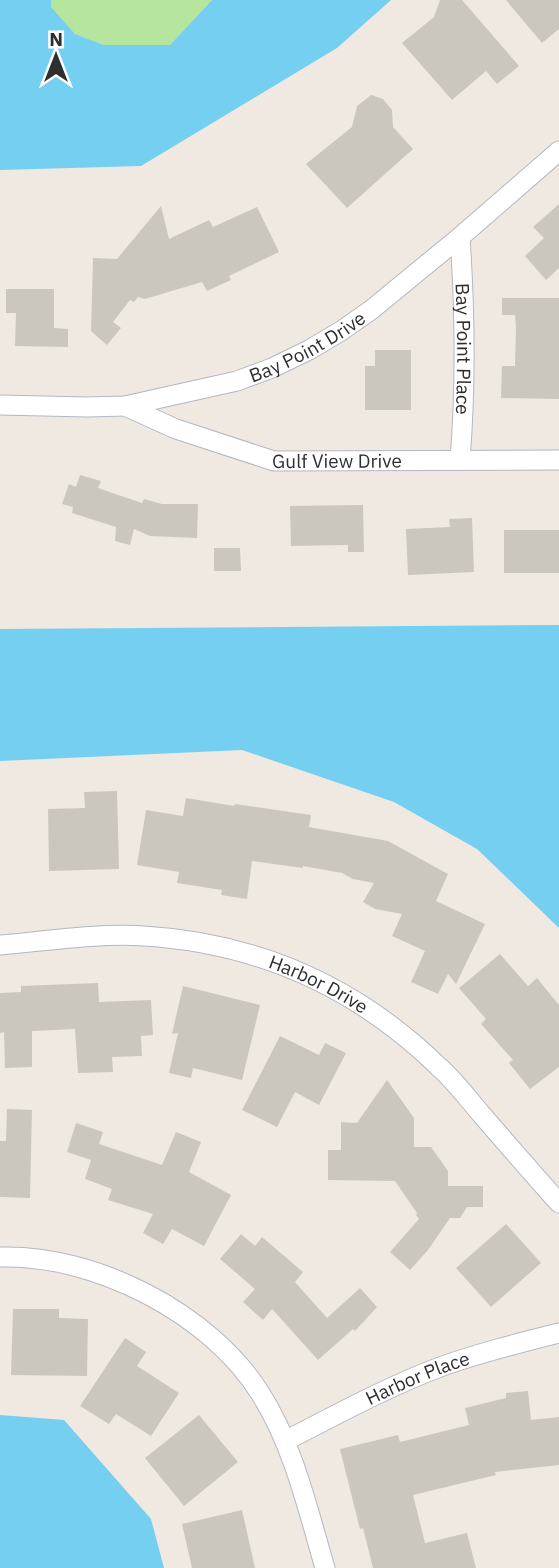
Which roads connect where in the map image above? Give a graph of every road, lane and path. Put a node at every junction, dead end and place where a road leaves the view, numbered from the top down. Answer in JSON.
{"nodes":[{"id":1,"x":559,"y":151,"type":"edge"},
{"id":2,"x":460,"y":237,"type":"junction"},
{"id":3,"x":0,"y":405,"type":"edge"},
{"id":4,"x":125,"y":406,"type":"junction"},
{"id":5,"x":460,"y":460,"type":"junction"},
{"id":6,"x":559,"y":460,"type":"edge"},
{"id":7,"x":0,"y":945,"type":"edge"},
{"id":8,"x":559,"y":1203,"type":"edge"},
{"id":9,"x":0,"y":1257,"type":"edge"},
{"id":10,"x":559,"y":1333,"type":"edge"},
{"id":11,"x":285,"y":1441,"type":"junction"},
{"id":12,"x":325,"y":1568,"type":"edge"}],
"edges":[{"from":1,"to":2,"type":"street","name":"Bay Point Drive"},
{"from":2,"to":4,"type":"street","name":"Bay Point Drive"},
{"from":2,"to":5,"type":"street","name":"Bay Point Place"},
{"from":3,"to":4,"type":"street","name":"Bay Point Drive"},
{"from":4,"to":5,"type":"street","name":"Gulf View Drive"},
{"from":5,"to":6,"type":"street","name":"Gulf View Drive"},
{"from":7,"to":8,"type":"street","name":"Harbor Drive"},
{"from":9,"to":11,"type":"street"},
{"from":10,"to":11,"type":"street","name":"Harbor Place"},
{"from":11,"to":12,"type":"street"}]}
